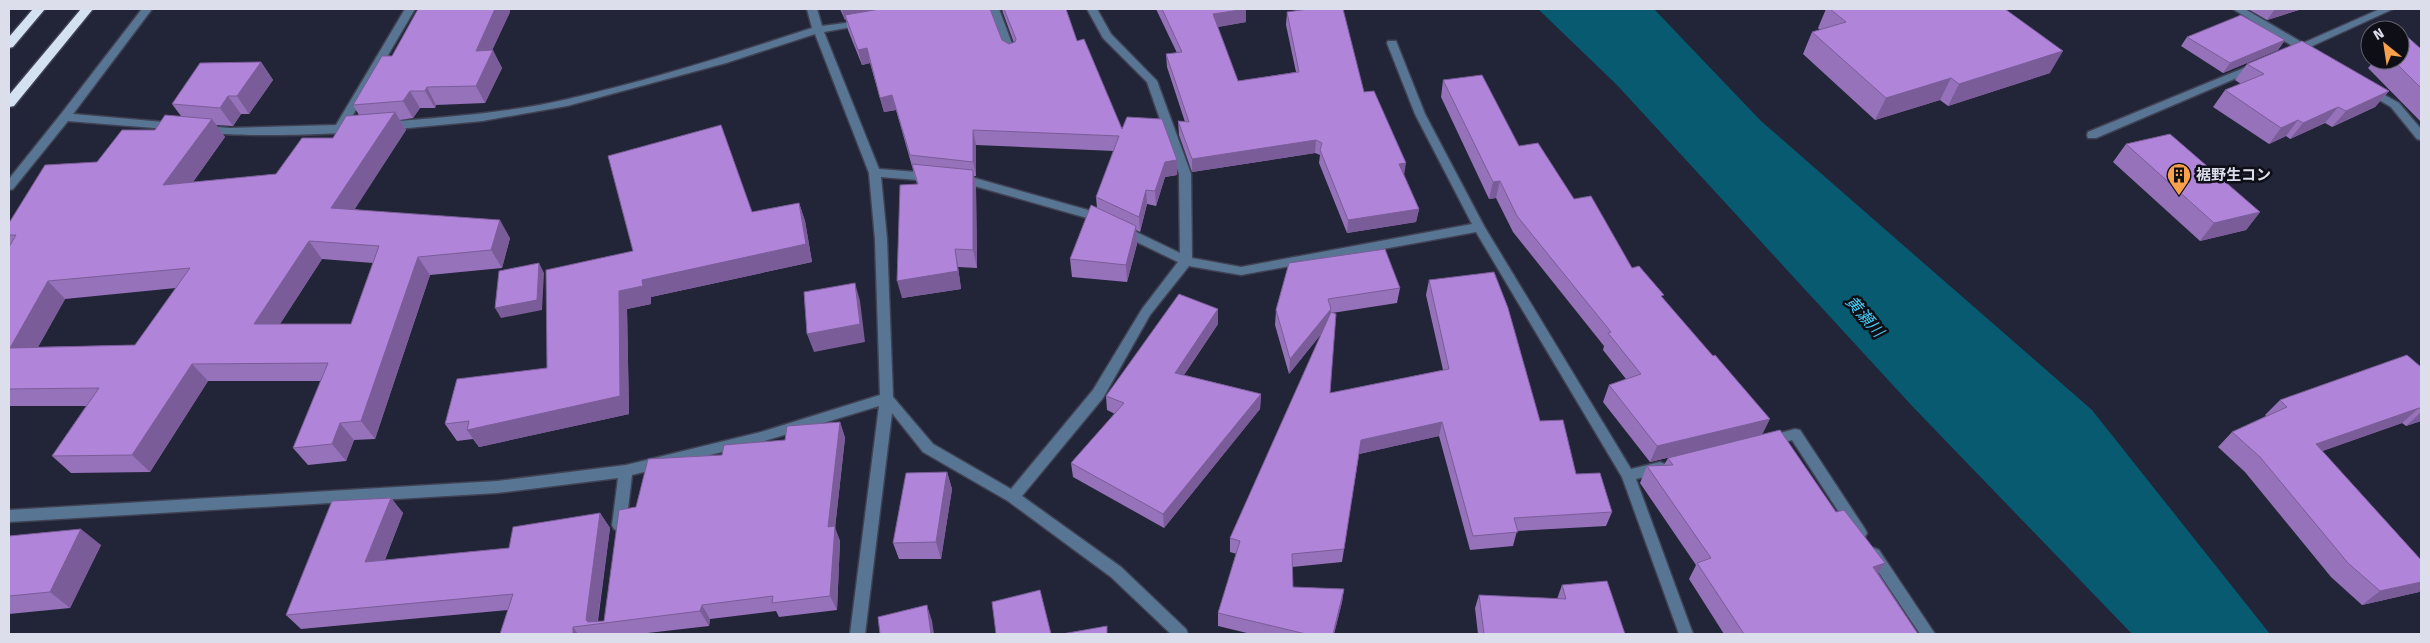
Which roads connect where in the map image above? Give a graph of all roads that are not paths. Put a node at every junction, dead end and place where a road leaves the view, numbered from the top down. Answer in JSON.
{"nodes":[{"id":1,"x":39,"y":9,"type":"edge"},
{"id":2,"x":87,"y":9,"type":"edge"},
{"id":3,"x":147,"y":9,"type":"edge"},
{"id":4,"x":410,"y":9,"type":"edge"},
{"id":5,"x":812,"y":9,"type":"edge"},
{"id":6,"x":994,"y":9,"type":"edge"},
{"id":7,"x":1092,"y":9,"type":"edge"},
{"id":8,"x":2238,"y":9,"type":"edge"},
{"id":9,"x":2388,"y":9,"type":"edge"},
{"id":10,"x":877,"y":19,"type":"edge"},
{"id":11,"x":818,"y":30,"type":"junction"},
{"id":12,"x":1392,"y":43,"type":"dead end"},
{"id":13,"x":9,"y":44,"type":"edge"},
{"id":14,"x":2301,"y":47,"type":"junction"},
{"id":15,"x":1011,"y":54,"type":"edge"},
{"id":16,"x":2283,"y":55,"type":"edge"},
{"id":17,"x":2318,"y":58,"type":"edge"},
{"id":18,"x":2265,"y":62,"type":"edge"},
{"id":19,"x":2361,"y":84,"type":"edge"},
{"id":20,"x":9,"y":103,"type":"edge"},
{"id":21,"x":65,"y":117,"type":"junction"},
{"id":22,"x":338,"y":130,"type":"junction"},
{"id":23,"x":2092,"y":135,"type":"dead end"},
{"id":24,"x":2421,"y":136,"type":"edge"},
{"id":25,"x":875,"y":173,"type":"junction"},
{"id":26,"x":9,"y":186,"type":"edge"},
{"id":27,"x":1479,"y":227,"type":"junction"},
{"id":28,"x":1186,"y":261,"type":"junction"},
{"id":29,"x":887,"y":398,"type":"junction"},
{"id":30,"x":1758,"y":443,"type":"edge"},
{"id":31,"x":1674,"y":464,"type":"edge"},
{"id":32,"x":626,"y":471,"type":"junction"},
{"id":33,"x":1628,"y":475,"type":"junction"},
{"id":34,"x":1013,"y":497,"type":"junction"},
{"id":35,"x":9,"y":516,"type":"edge"},
{"id":36,"x":618,"y":538,"type":"edge"},
{"id":37,"x":857,"y":634,"type":"edge"},
{"id":38,"x":1181,"y":634,"type":"edge"},
{"id":39,"x":1686,"y":634,"type":"edge"},
{"id":40,"x":1928,"y":634,"type":"edge"}],
"edges":[{"from":1,"to":13,"type":"highway"},
{"from":2,"to":20,"type":"highway"},
{"from":3,"to":21,"type":"street"},
{"from":4,"to":22,"type":"street"},
{"from":5,"to":11,"type":"street"},
{"from":6,"to":15,"type":"street"},
{"from":7,"to":28,"type":"street"},
{"from":8,"to":14,"type":"street"},
{"from":9,"to":14,"type":"street"},
{"from":10,"to":11,"type":"street"},
{"from":11,"to":22,"type":"street"},
{"from":11,"to":25,"type":"street"},
{"from":12,"to":27,"type":"street"},
{"from":14,"to":16,"type":"street"},
{"from":14,"to":17,"type":"street"},
{"from":18,"to":23,"type":"street"},
{"from":19,"to":24,"type":"street"},
{"from":21,"to":22,"type":"street"},
{"from":21,"to":26,"type":"street"},
{"from":25,"to":28,"type":"street"},
{"from":25,"to":29,"type":"street"},
{"from":27,"to":28,"type":"street"},
{"from":27,"to":33,"type":"street"},
{"from":28,"to":34,"type":"street"},
{"from":29,"to":32,"type":"street"},
{"from":29,"to":34,"type":"street"},
{"from":29,"to":37,"type":"street"},
{"from":30,"to":40,"type":"street"},
{"from":31,"to":33,"type":"street"},
{"from":32,"to":35,"type":"street"},
{"from":32,"to":36,"type":"street"},
{"from":33,"to":39,"type":"street"},
{"from":34,"to":38,"type":"street"}]}
